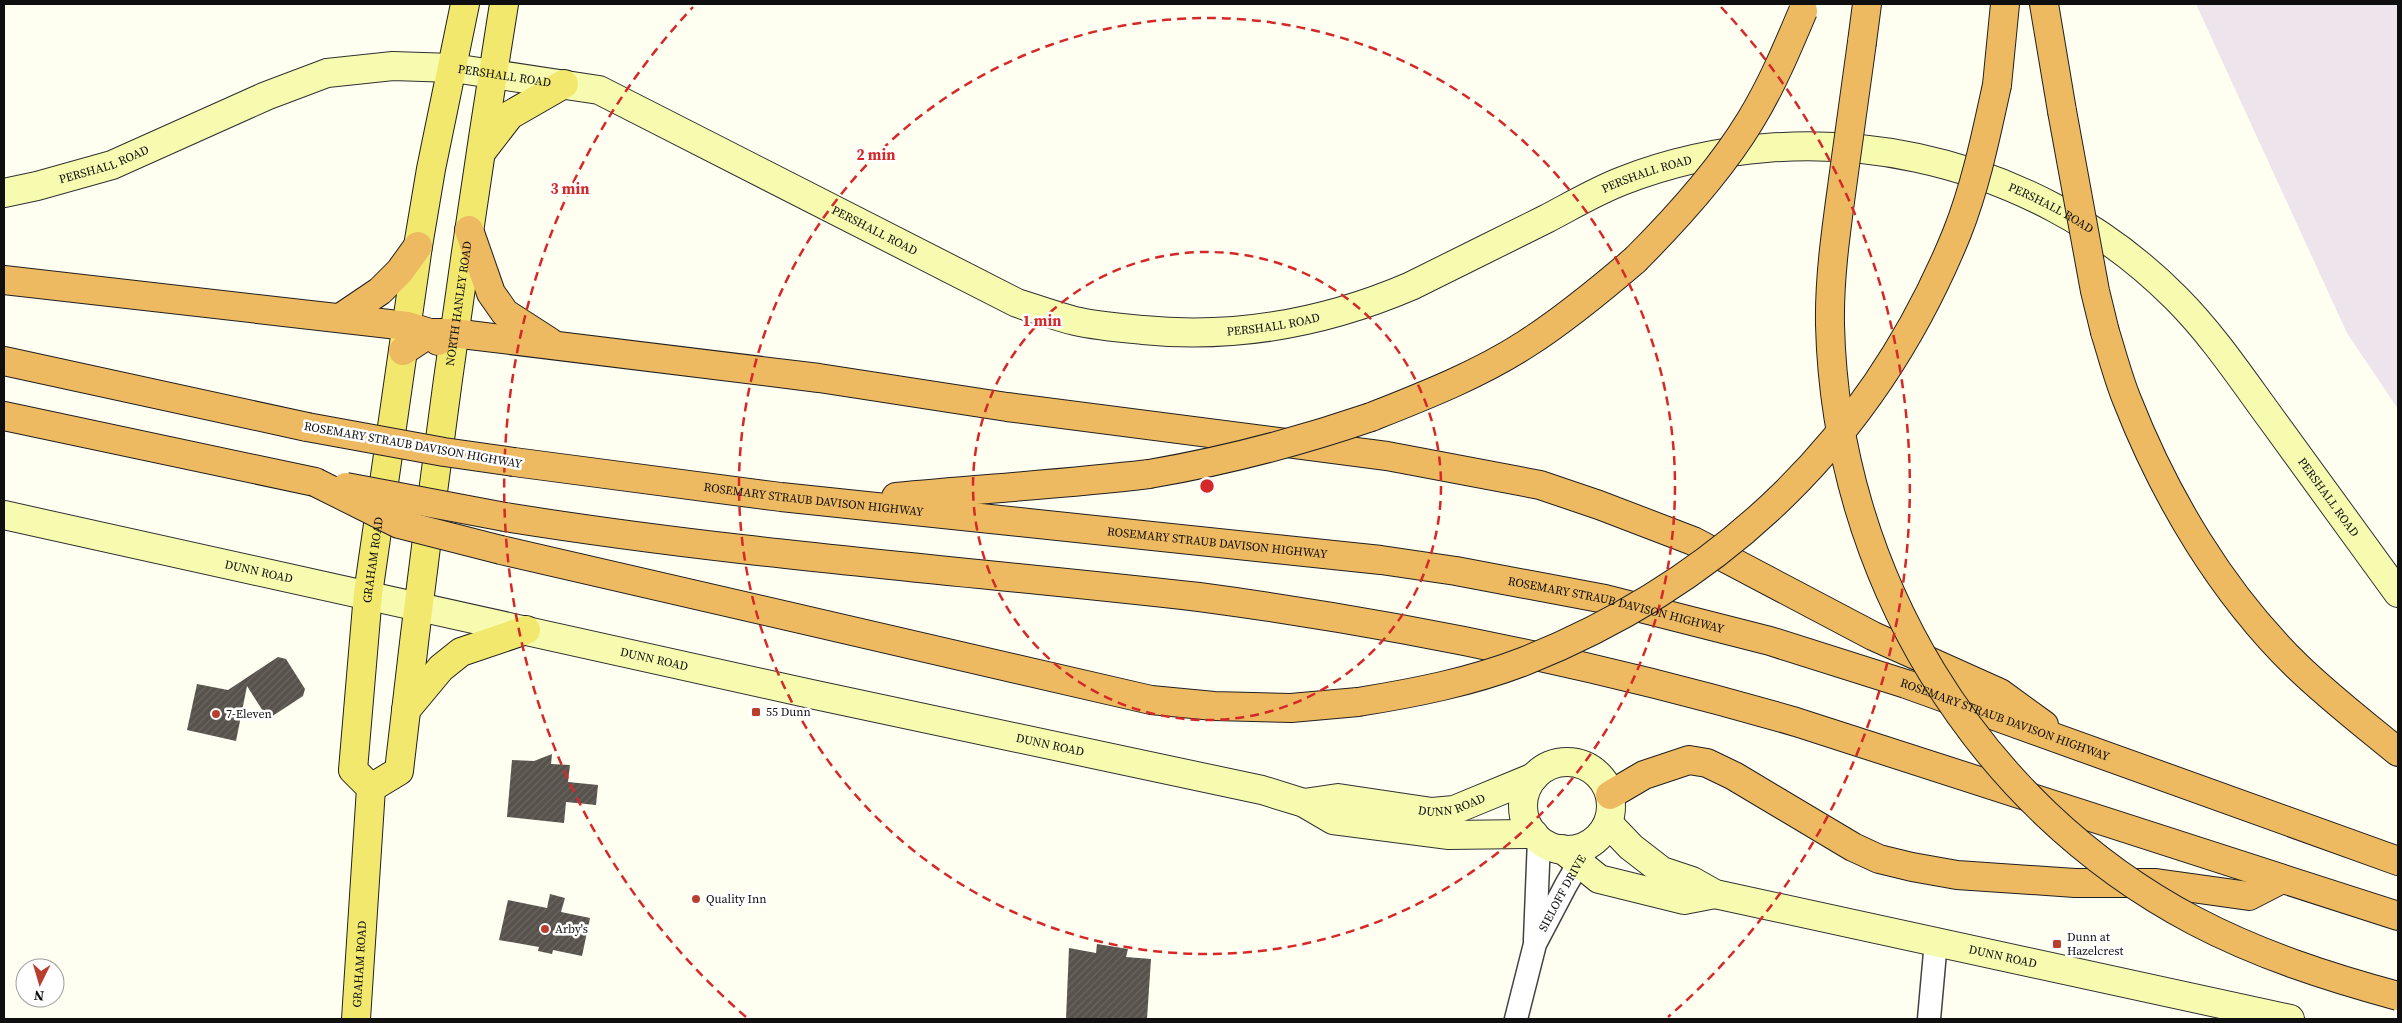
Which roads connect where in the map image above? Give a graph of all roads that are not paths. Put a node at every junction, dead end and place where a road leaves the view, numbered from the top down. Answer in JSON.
{"nodes":[{"id":1,"x":465,"y":4,"type":"edge"},
{"id":2,"x":504,"y":4,"type":"edge"},
{"id":3,"x":1868,"y":4,"type":"edge"},
{"id":4,"x":2005,"y":4,"type":"edge"},
{"id":5,"x":2044,"y":4,"type":"edge"},
{"id":6,"x":1804,"y":8,"type":"edge"},
{"id":7,"x":453,"y":68,"type":"junction"},
{"id":8,"x":493,"y":74,"type":"junction"},
{"id":9,"x":564,"y":84,"type":"junction"},
{"id":10,"x":480,"y":153,"type":"junction"},
{"id":11,"x":4,"y":193,"type":"edge"},
{"id":12,"x":468,"y":230,"type":"junction"},
{"id":13,"x":418,"y":246,"type":"junction"},
{"id":14,"x":4,"y":280,"type":"edge"},
{"id":15,"x":340,"y":318,"type":"junction"},
{"id":16,"x":429,"y":339,"type":"junction"},
{"id":17,"x":556,"y":346,"type":"junction"},
{"id":18,"x":4,"y":361,"type":"edge"},
{"id":19,"x":4,"y":416,"type":"edge"},
{"id":20,"x":315,"y":482,"type":"junction"},
{"id":21,"x":841,"y":502,"type":"junction"},
{"id":22,"x":4,"y":515,"type":"edge"},
{"id":23,"x":2398,"y":593,"type":"edge"},
{"id":24,"x":368,"y":594,"type":"junction"},
{"id":25,"x":417,"y":605,"type":"junction"},
{"id":26,"x":526,"y":630,"type":"junction"},
{"id":27,"x":406,"y":710,"type":"junction"},
{"id":28,"x":2072,"y":745,"type":"junction"},
{"id":29,"x":2398,"y":752,"type":"edge"},
{"id":30,"x":1534,"y":777,"type":"junction"},
{"id":31,"x":371,"y":788,"type":"junction"},
{"id":32,"x":1610,"y":795,"type":"junction"},
{"id":33,"x":1304,"y":803,"type":"junction"},
{"id":34,"x":1569,"y":842,"type":"junction"},
{"id":35,"x":2398,"y":862,"type":"edge"},
{"id":36,"x":2282,"y":879,"type":"junction"},
{"id":37,"x":1715,"y":894,"type":"junction"},
{"id":38,"x":2398,"y":916,"type":"edge"},
{"id":39,"x":1936,"y":940,"type":"junction"},
{"id":40,"x":1536,"y":944,"type":"junction"},
{"id":41,"x":2398,"y":996,"type":"edge"},
{"id":42,"x":356,"y":1019,"type":"edge"},
{"id":43,"x":1516,"y":1019,"type":"edge"},
{"id":44,"x":1929,"y":1019,"type":"edge"},
{"id":45,"x":2290,"y":1019,"type":"edge"}],
"edges":[{"from":1,"to":7,"type":"main road","name":"NORTH HANLEY ROAD"},
{"from":2,"to":8,"type":"main road","name":"NORTH HANLEY ROAD"},
{"from":3,"to":41,"type":"highway","bridge":true},
{"from":4,"to":20,"type":"highway","bridge":true},
{"from":5,"to":29,"type":"highway","bridge":true},
{"from":6,"to":21,"type":"highway","bridge":true},
{"from":7,"to":8,"type":"street","name":"PERSHALL ROAD"},
{"from":7,"to":11,"type":"street","name":"PERSHALL ROAD"},
{"from":7,"to":13,"type":"main road","name":"NORTH HANLEY ROAD"},
{"from":8,"to":9,"type":"street","name":"PERSHALL ROAD"},
{"from":8,"to":10,"type":"main road","name":"NORTH HANLEY ROAD"},
{"from":9,"to":10,"type":"main road"},
{"from":9,"to":23,"type":"street","name":"PERSHALL ROAD"},
{"from":10,"to":12,"type":"main road","name":"NORTH HANLEY ROAD"},
{"from":12,"to":16,"type":"main road","name":"NORTH HANLEY ROAD"},
{"from":12,"to":17,"type":"highway"},
{"from":13,"to":15,"type":"highway"},
{"from":13,"to":16,"type":"main road","name":"NORTH HANLEY ROAD"},
{"from":14,"to":15,"type":"highway"},
{"from":15,"to":16,"type":"highway"},
{"from":16,"to":17,"type":"highway"},
{"from":16,"to":24,"type":"main road","name":"GRAHAM ROAD"},
{"from":16,"to":25,"type":"main road","name":"NORTH HANLEY ROAD"},
{"from":17,"to":28,"type":"highway"},
{"from":18,"to":21,"type":"highway","name":"ROSEMARY STRAUB DAVISON HIGHWAY","bridge":true},
{"from":19,"to":20,"type":"highway"},
{"from":20,"to":36,"type":"highway","bridge":true},
{"from":21,"to":28,"type":"highway","name":"ROSEMARY STRAUB DAVISON HIGHWAY"},
{"from":22,"to":24,"type":"street","name":"DUNN ROAD"},
{"from":24,"to":25,"type":"street","name":"DUNN ROAD"},
{"from":24,"to":31,"type":"main road","name":"GRAHAM ROAD"},
{"from":25,"to":26,"type":"street","name":"DUNN ROAD"},
{"from":25,"to":27,"type":"main road"},
{"from":26,"to":27,"type":"main road"},
{"from":26,"to":33,"type":"street","name":"DUNN ROAD"},
{"from":27,"to":31,"type":"main road"},
{"from":28,"to":35,"type":"highway","name":"ROSEMARY STRAUB DAVISON HIGHWAY"},
{"from":30,"to":32,"type":"street"},
{"from":30,"to":33,"type":"street","name":"DUNN ROAD"},
{"from":30,"to":34,"type":"street"},
{"from":31,"to":42,"type":"main road","name":"GRAHAM ROAD"},
{"from":32,"to":34,"type":"street"},
{"from":32,"to":36,"type":"highway"},
{"from":33,"to":34,"type":"street","name":"DUNN ROAD"},
{"from":34,"to":37,"type":"street","name":"DUNN ROAD"},
{"from":34,"to":37,"type":"street","name":"DUNN ROAD"},
{"from":34,"to":40,"type":"street","name":"SIELOFF DRIVE"},
{"from":34,"to":40,"type":"street","name":"SIELOFF DRIVE"},
{"from":36,"to":38,"type":"highway"},
{"from":37,"to":39,"type":"street","name":"DUNN ROAD"},
{"from":39,"to":44,"type":"street"},
{"from":39,"to":45,"type":"street","name":"DUNN ROAD"},
{"from":40,"to":43,"type":"street","name":"SIELOFF DRIVE"}]}
